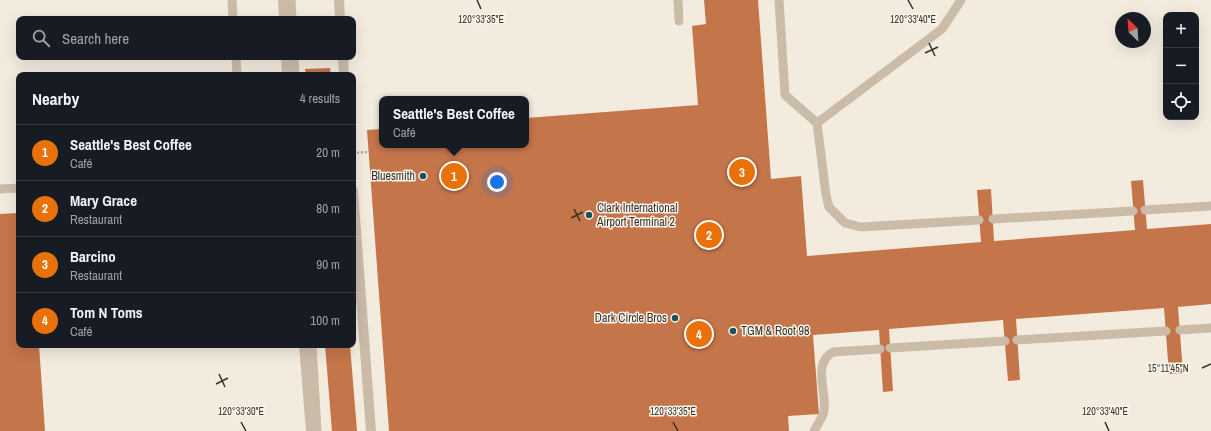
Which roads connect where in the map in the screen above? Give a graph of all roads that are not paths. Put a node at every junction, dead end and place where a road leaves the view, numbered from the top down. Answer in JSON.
{"nodes":[{"id":1,"x":232,"y":0,"type":"edge"},
{"id":2,"x":283,"y":0,"type":"edge"},
{"id":3,"x":290,"y":0,"type":"edge"},
{"id":4,"x":339,"y":0,"type":"edge"},
{"id":5,"x":678,"y":0,"type":"edge"},
{"id":6,"x":779,"y":0,"type":"edge"},
{"id":7,"x":961,"y":0,"type":"edge"},
{"id":8,"x":233,"y":16,"type":"edge"},
{"id":9,"x":284,"y":16,"type":"edge"},
{"id":10,"x":292,"y":16,"type":"edge"},
{"id":11,"x":340,"y":16,"type":"edge"},
{"id":12,"x":679,"y":21,"type":"dead end"},
{"id":13,"x":236,"y":60,"type":"edge"},
{"id":14,"x":286,"y":60,"type":"edge"},
{"id":15,"x":294,"y":60,"type":"edge"},
{"id":16,"x":343,"y":60,"type":"edge"},
{"id":17,"x":237,"y":72,"type":"edge"},
{"id":18,"x":287,"y":72,"type":"edge"},
{"id":19,"x":295,"y":72,"type":"edge"},
{"id":20,"x":344,"y":72,"type":"edge"},
{"id":21,"x":817,"y":123,"type":"junction"},
{"id":22,"x":16,"y":188,"type":"edge"},
{"id":23,"x":0,"y":189,"type":"edge"},
{"id":24,"x":1211,"y":206,"type":"edge"},
{"id":25,"x":1145,"y":210,"type":"dead end"},
{"id":26,"x":1133,"y":211,"type":"dead end"},
{"id":27,"x":992,"y":219,"type":"dead end"},
{"id":28,"x":979,"y":220,"type":"dead end"},
{"id":29,"x":356,"y":231,"type":"edge"},
{"id":30,"x":1211,"y":328,"type":"edge"},
{"id":31,"x":1180,"y":330,"type":"dead end"},
{"id":32,"x":1166,"y":331,"type":"dead end"},
{"id":33,"x":1017,"y":340,"type":"dead end"},
{"id":34,"x":1005,"y":341,"type":"dead end"},
{"id":35,"x":304,"y":348,"type":"edge"},
{"id":36,"x":312,"y":348,"type":"edge"},
{"id":37,"x":890,"y":348,"type":"dead end"},
{"id":38,"x":880,"y":349,"type":"dead end"},
{"id":39,"x":310,"y":431,"type":"edge"},
{"id":40,"x":317,"y":431,"type":"edge"},
{"id":41,"x":371,"y":431,"type":"edge"},
{"id":42,"x":814,"y":431,"type":"edge"}],
"edges":[{"from":1,"to":8,"type":"lane"},
{"from":2,"to":9,"type":"street"},
{"from":3,"to":10,"type":"lane"},
{"from":4,"to":11,"type":"street"},
{"from":5,"to":12,"type":"lane"},
{"from":6,"to":21,"type":"lane"},
{"from":7,"to":21,"type":"lane"},
{"from":13,"to":17,"type":"lane"},
{"from":14,"to":18,"type":"street"},
{"from":15,"to":19,"type":"lane"},
{"from":16,"to":20,"type":"street"},
{"from":21,"to":28,"type":"lane"},
{"from":22,"to":23,"type":"lane"},
{"from":24,"to":25,"type":"lane"},
{"from":26,"to":27,"type":"lane"},
{"from":29,"to":41,"type":"street"},
{"from":30,"to":31,"type":"lane"},
{"from":32,"to":33,"type":"lane"},
{"from":34,"to":37,"type":"lane"},
{"from":35,"to":39,"type":"street"},
{"from":36,"to":40,"type":"lane"},
{"from":38,"to":42,"type":"lane"}]}
